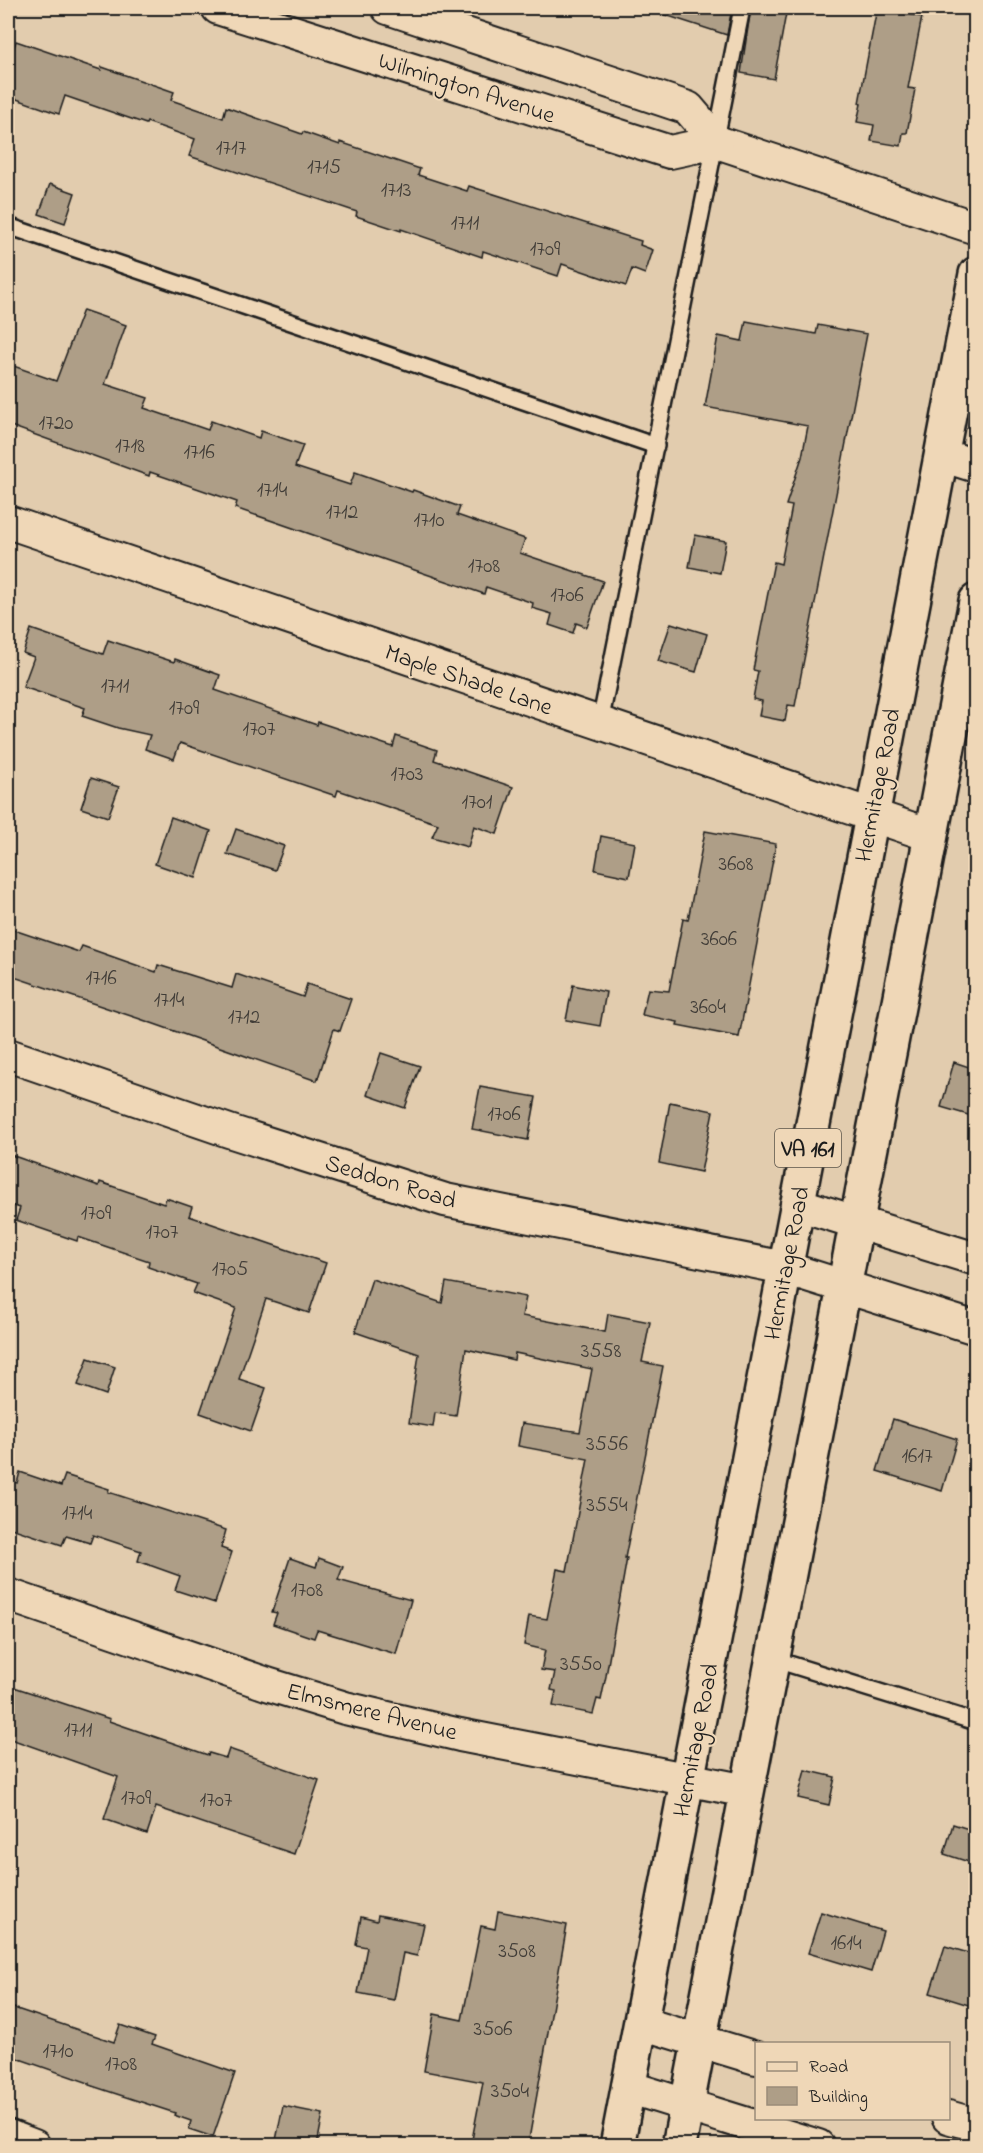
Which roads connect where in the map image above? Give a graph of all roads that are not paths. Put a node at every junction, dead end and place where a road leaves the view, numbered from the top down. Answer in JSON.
{"nodes":[{"id":1,"x":218,"y":8,"type":"edge"},
{"id":2,"x":388,"y":8,"type":"edge"},
{"id":3,"x":742,"y":8,"type":"edge"},
{"id":4,"x":717,"y":142,"type":"junction"},
{"id":5,"x":8,"y":226,"type":"edge"},
{"id":6,"x":975,"y":228,"type":"edge"},
{"id":7,"x":975,"y":274,"type":"edge"},
{"id":8,"x":964,"y":394,"type":"edge"},
{"id":9,"x":656,"y":446,"type":"junction"},
{"id":10,"x":941,"y":455,"type":"junction"},
{"id":11,"x":975,"y":466,"type":"edge"},
{"id":12,"x":9,"y":528,"type":"edge"},
{"id":13,"x":975,"y":601,"type":"edge"},
{"id":14,"x":600,"y":723,"type":"junction"},
{"id":15,"x":872,"y":815,"type":"junction"},
{"id":16,"x":930,"y":835,"type":"junction"},
{"id":17,"x":8,"y":1055,"type":"edge"},
{"id":18,"x":797,"y":1203,"type":"junction"},
{"id":19,"x":856,"y":1222,"type":"junction"},
{"id":20,"x":975,"y":1259,"type":"edge"},
{"id":21,"x":784,"y":1268,"type":"junction"},
{"id":22,"x":844,"y":1286,"type":"junction"},
{"id":23,"x":975,"y":1328,"type":"edge"},
{"id":24,"x":8,"y":1595,"type":"edge"},
{"id":25,"x":773,"y":1659,"type":"junction"},
{"id":26,"x":975,"y":1722,"type":"edge"},
{"id":27,"x":688,"y":1779,"type":"junction"},
{"id":28,"x":747,"y":1791,"type":"junction"},
{"id":29,"x":641,"y":2023,"type":"junction"},
{"id":30,"x":699,"y":2040,"type":"junction"},
{"id":31,"x":755,"y":2058,"type":"edge"},
{"id":32,"x":628,"y":2087,"type":"junction"},
{"id":33,"x":687,"y":2105,"type":"junction"},
{"id":34,"x":950,"y":2118,"type":"edge"},
{"id":35,"x":975,"y":2125,"type":"edge"},
{"id":36,"x":8,"y":2136,"type":"edge"},
{"id":37,"x":34,"y":2145,"type":"edge"},
{"id":38,"x":617,"y":2145,"type":"edge"},
{"id":39,"x":679,"y":2145,"type":"edge"},
{"id":40,"x":818,"y":2145,"type":"edge"}],
"edges":[{"from":1,"to":4,"type":"street","name":"Wilmington Avenue"},
{"from":2,"to":4,"type":"street","name":"Wilmington Avenue"},
{"from":3,"to":4,"type":"lane"},
{"from":4,"to":6,"type":"street"},
{"from":4,"to":9,"type":"lane"},
{"from":5,"to":9,"type":"lane"},
{"from":7,"to":8,"type":"main road","name":"Hermitage Road","number":"VA 161"},
{"from":8,"to":10,"type":"main road","name":"Hermitage Road","number":"VA 161"},
{"from":9,"to":14,"type":"lane"},
{"from":10,"to":11,"type":"street"},
{"from":10,"to":15,"type":"main road","name":"Hermitage Road","number":"VA 161"},
{"from":12,"to":14,"type":"street","name":"Maple Shade Lane"},
{"from":13,"to":16,"type":"main road","number":"VA 161"},
{"from":14,"to":15,"type":"street","name":"Maple Shade Lane"},
{"from":15,"to":16,"type":"street","name":"Maple Shade Lane"},
{"from":15,"to":18,"type":"main road","name":"Hermitage Road","number":"VA 161"},
{"from":16,"to":19,"type":"main road","number":"VA 161"},
{"from":17,"to":21,"type":"street","name":"Seddon Road"},
{"from":18,"to":19,"type":"street"},
{"from":18,"to":21,"type":"main road","name":"Hermitage Road","number":"VA 161"},
{"from":19,"to":20,"type":"street"},
{"from":19,"to":22,"type":"main road","number":"VA 161"},
{"from":21,"to":22,"type":"street","name":"Seddon Road"},
{"from":21,"to":27,"type":"main road","name":"Hermitage Road","number":"VA 161"},
{"from":22,"to":23,"type":"street","name":"Seddon Road"},
{"from":22,"to":25,"type":"main road","number":"VA 161"},
{"from":24,"to":27,"type":"street","name":"Elmsmere Avenue"},
{"from":25,"to":26,"type":"lane"},
{"from":25,"to":28,"type":"main road","number":"VA 161"},
{"from":27,"to":28,"type":"street","name":"Elmsmere Avenue"},
{"from":27,"to":29,"type":"main road","name":"Hermitage Road","number":"VA 161"},
{"from":28,"to":30,"type":"main road","number":"VA 161"},
{"from":29,"to":30,"type":"street"},
{"from":29,"to":32,"type":"main road","name":"Hermitage Road","number":"VA 161"},
{"from":30,"to":31,"type":"street"},
{"from":30,"to":33,"type":"main road","number":"VA 161"},
{"from":32,"to":33,"type":"street"},
{"from":32,"to":38,"type":"main road","name":"Hermitage Road","number":"VA 161"},
{"from":33,"to":39,"type":"main road","number":"VA 161"},
{"from":33,"to":40,"type":"street"},
{"from":34,"to":35,"type":"street"},
{"from":36,"to":37,"type":"street"}]}
